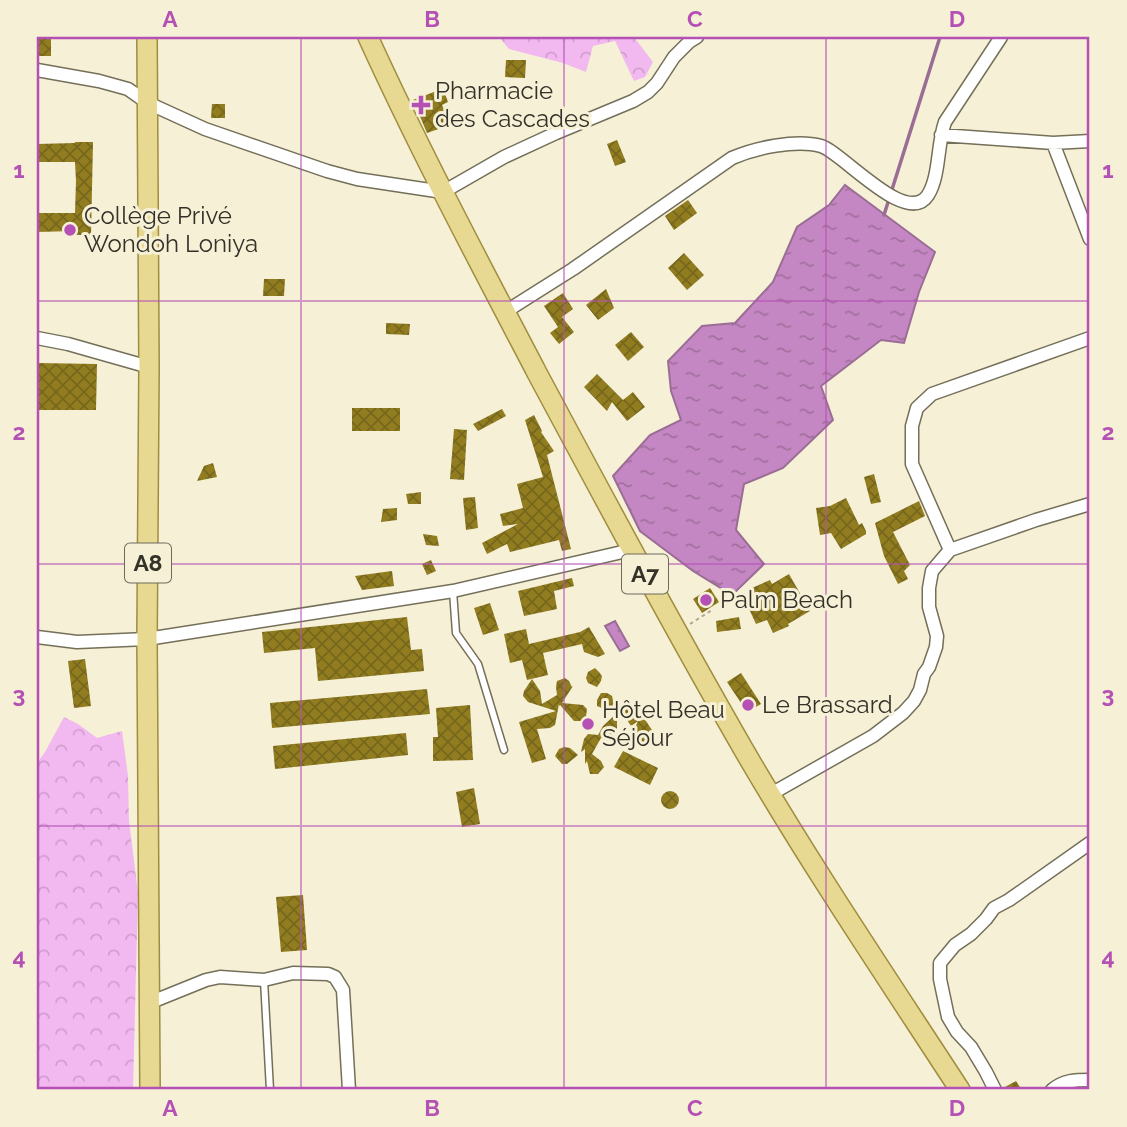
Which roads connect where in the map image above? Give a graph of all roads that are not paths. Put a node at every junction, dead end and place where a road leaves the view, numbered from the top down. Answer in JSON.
{"nodes":[{"id":1,"x":147,"y":37,"type":"edge"},
{"id":2,"x":368,"y":37,"type":"edge"},
{"id":3,"x":698,"y":37,"type":"edge"},
{"id":4,"x":1001,"y":37,"type":"edge"},
{"id":5,"x":37,"y":69,"type":"edge"},
{"id":6,"x":148,"y":103,"type":"junction"},
{"id":7,"x":941,"y":135,"type":"junction"},
{"id":8,"x":1090,"y":141,"type":"edge"},
{"id":9,"x":1053,"y":144,"type":"junction"},
{"id":10,"x":443,"y":192,"type":"junction"},
{"id":11,"x":1090,"y":239,"type":"edge"},
{"id":12,"x":505,"y":312,"type":"junction"},
{"id":13,"x":37,"y":338,"type":"edge"},
{"id":14,"x":1090,"y":338,"type":"edge"},
{"id":15,"x":149,"y":367,"type":"junction"},
{"id":16,"x":1090,"y":504,"type":"edge"},
{"id":17,"x":631,"y":550,"type":"junction"},
{"id":18,"x":950,"y":550,"type":"junction"},
{"id":19,"x":453,"y":591,"type":"junction"},
{"id":20,"x":37,"y":637,"type":"edge"},
{"id":21,"x":147,"y":639,"type":"junction"},
{"id":22,"x":504,"y":750,"type":"dead end"},
{"id":23,"x":771,"y":794,"type":"junction"},
{"id":24,"x":1090,"y":843,"type":"edge"},
{"id":25,"x":264,"y":980,"type":"junction"},
{"id":26,"x":149,"y":1003,"type":"junction"},
{"id":27,"x":1090,"y":1080,"type":"edge"},
{"id":28,"x":150,"y":1090,"type":"edge"},
{"id":29,"x":270,"y":1090,"type":"edge"},
{"id":30,"x":349,"y":1090,"type":"edge"},
{"id":31,"x":960,"y":1090,"type":"edge"},
{"id":32,"x":995,"y":1090,"type":"edge"},
{"id":33,"x":1052,"y":1090,"type":"edge"}],
"edges":[{"from":1,"to":6,"type":"main road","number":"A8"},
{"from":2,"to":10,"type":"main road","number":"A7"},
{"from":3,"to":10,"type":"street"},
{"from":4,"to":7,"type":"street"},
{"from":5,"to":6,"type":"street"},
{"from":6,"to":10,"type":"street"},
{"from":6,"to":15,"type":"main road","number":"A8"},
{"from":7,"to":9,"type":"street"},
{"from":7,"to":12,"type":"street"},
{"from":8,"to":9,"type":"street"},
{"from":9,"to":11,"type":"street"},
{"from":10,"to":12,"type":"main road","number":"A7"},
{"from":12,"to":17,"type":"main road","number":"A7"},
{"from":13,"to":15,"type":"street"},
{"from":14,"to":18,"type":"street"},
{"from":15,"to":21,"type":"main road","number":"A8"},
{"from":16,"to":18,"type":"street"},
{"from":17,"to":19,"type":"street"},
{"from":17,"to":23,"type":"main road","number":"A7"},
{"from":18,"to":23,"type":"street"},
{"from":19,"to":21,"type":"street"},
{"from":19,"to":22,"type":"lane"},
{"from":20,"to":21,"type":"street"},
{"from":21,"to":26,"type":"main road","number":"A8"},
{"from":23,"to":31,"type":"main road","number":"A7"},
{"from":24,"to":32,"type":"street"},
{"from":25,"to":26,"type":"street"},
{"from":25,"to":29,"type":"lane"},
{"from":25,"to":30,"type":"street"},
{"from":26,"to":28,"type":"main road","number":"A8"},
{"from":27,"to":33,"type":"street"}]}
